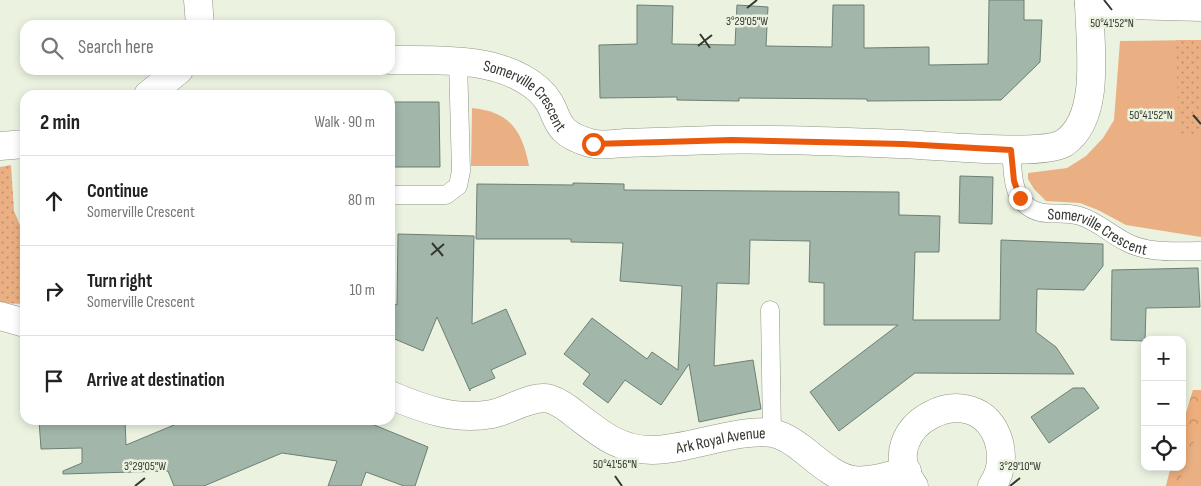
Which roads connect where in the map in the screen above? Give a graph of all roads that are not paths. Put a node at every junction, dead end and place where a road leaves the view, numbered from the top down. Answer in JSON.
{"nodes":[{"id":1,"x":198,"y":0,"type":"edge"},
{"id":2,"x":1089,"y":2,"type":"edge"},
{"id":3,"x":1201,"y":7,"type":"edge"},
{"id":4,"x":200,"y":20,"type":"edge"},
{"id":5,"x":395,"y":60,"type":"edge"},
{"id":6,"x":458,"y":60,"type":"junction"},
{"id":7,"x":173,"y":75,"type":"edge"},
{"id":8,"x":154,"y":90,"type":"edge"},
{"id":9,"x":20,"y":144,"type":"edge"},
{"id":10,"x":0,"y":146,"type":"edge"},
{"id":11,"x":1011,"y":150,"type":"junction"},
{"id":12,"x":395,"y":195,"type":"edge"},
{"id":13,"x":1201,"y":251,"type":"edge"},
{"id":14,"x":770,"y":310,"type":"dead end"},
{"id":15,"x":0,"y":316,"type":"edge"},
{"id":16,"x":20,"y":322,"type":"edge"},
{"id":17,"x":395,"y":397,"type":"edge"},
{"id":18,"x":772,"y":433,"type":"junction"},
{"id":19,"x":911,"y":479,"type":"edge"},
{"id":20,"x":992,"y":486,"type":"edge"}],
"edges":[{"from":1,"to":4,"type":"street"},
{"from":2,"to":3,"type":"street","name":"Somerville Crescent"},
{"from":2,"to":11,"type":"street","name":"Somerville Crescent"},
{"from":5,"to":6,"type":"street","name":"Somerville Crescent"},
{"from":6,"to":11,"type":"street","name":"Somerville Crescent"},
{"from":6,"to":12,"type":"lane"},
{"from":7,"to":8,"type":"street"},
{"from":9,"to":10,"type":"street"},
{"from":11,"to":13,"type":"lane","name":"Somerville Crescent"},
{"from":14,"to":18,"type":"lane"},
{"from":15,"to":16,"type":"street"},
{"from":17,"to":18,"type":"street","name":"Ark Royal Avenue"},
{"from":18,"to":19,"type":"street","name":"Ark Royal Avenue"},
{"from":19,"to":20,"type":"street","name":"Ark Royal Avenue"}]}
